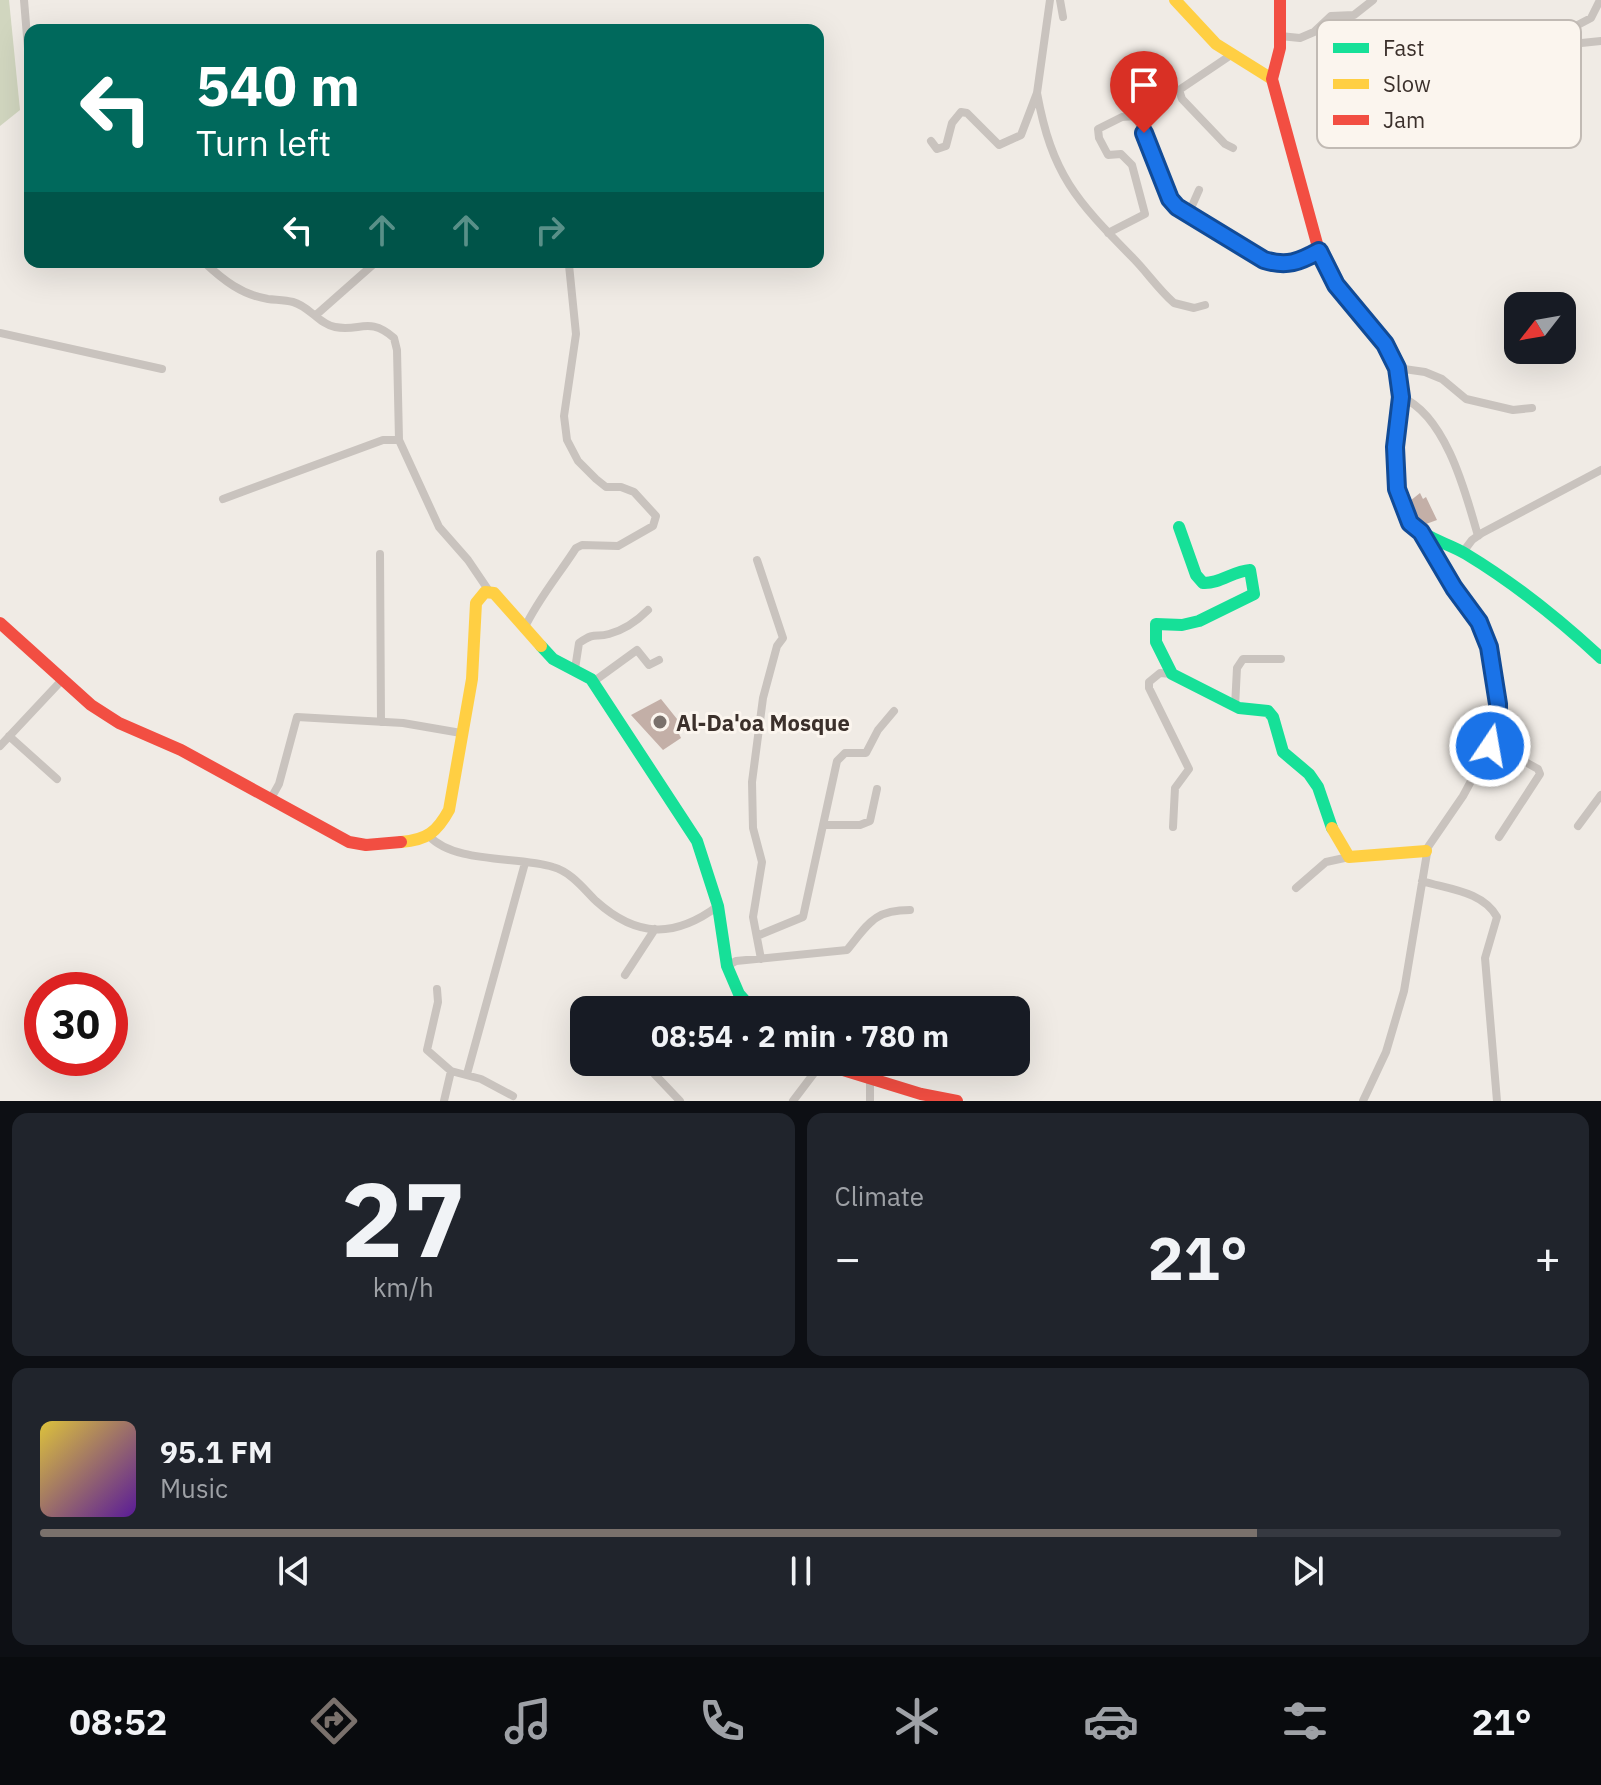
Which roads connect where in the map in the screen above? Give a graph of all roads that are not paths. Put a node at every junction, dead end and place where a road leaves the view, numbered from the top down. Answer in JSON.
{"nodes":[{"id":1,"x":24,"y":0,"type":"edge"},
{"id":2,"x":1050,"y":0,"type":"edge"},
{"id":3,"x":1060,"y":0,"type":"edge"},
{"id":4,"x":1175,"y":0,"type":"edge"},
{"id":5,"x":1280,"y":0,"type":"edge"},
{"id":6,"x":1373,"y":0,"type":"edge"},
{"id":7,"x":1600,"y":0,"type":"edge"},
{"id":8,"x":1063,"y":17,"type":"dead end"},
{"id":9,"x":1327,"y":20,"type":"edge"},
{"id":10,"x":26,"y":24,"type":"edge"},
{"id":11,"x":1581,"y":24,"type":"edge"},
{"id":12,"x":1317,"y":29,"type":"edge"},
{"id":13,"x":1280,"y":36,"type":"junction"},
{"id":14,"x":1601,"y":41,"type":"edge"},
{"id":15,"x":1581,"y":44,"type":"edge"},
{"id":16,"x":1231,"y":55,"type":"junction"},
{"id":17,"x":1272,"y":79,"type":"junction"},
{"id":18,"x":1037,"y":93,"type":"junction"},
{"id":19,"x":931,"y":141,"type":"dead end"},
{"id":20,"x":1233,"y":148,"type":"dead end"},
{"id":21,"x":1199,"y":190,"type":"dead end"},
{"id":22,"x":1188,"y":215,"type":"junction"},
{"id":23,"x":1108,"y":233,"type":"junction"},
{"id":24,"x":1319,"y":251,"type":"junction"},
{"id":25,"x":210,"y":268,"type":"edge"},
{"id":26,"x":369,"y":268,"type":"edge"},
{"id":27,"x":569,"y":268,"type":"edge"},
{"id":28,"x":1205,"y":305,"type":"dead end"},
{"id":29,"x":316,"y":315,"type":"junction"},
{"id":30,"x":0,"y":333,"type":"edge"},
{"id":31,"x":1397,"y":368,"type":"junction"},
{"id":32,"x":162,"y":369,"type":"dead end"},
{"id":33,"x":1401,"y":397,"type":"junction"},
{"id":34,"x":1532,"y":408,"type":"dead end"},
{"id":35,"x":399,"y":440,"type":"junction"},
{"id":36,"x":1601,"y":470,"type":"edge"},
{"id":37,"x":223,"y":499,"type":"dead end"},
{"id":38,"x":1179,"y":527,"type":"dead end"},
{"id":39,"x":1421,"y":532,"type":"junction"},
{"id":40,"x":1478,"y":536,"type":"junction"},
{"id":41,"x":1460,"y":551,"type":"junction"},
{"id":42,"x":380,"y":554,"type":"dead end"},
{"id":43,"x":757,"y":560,"type":"dead end"},
{"id":44,"x":1438,"y":563,"type":"junction"},
{"id":45,"x":489,"y":591,"type":"junction"},
{"id":46,"x":648,"y":610,"type":"dead end"},
{"id":47,"x":0,"y":623,"type":"edge"},
{"id":48,"x":524,"y":630,"type":"junction"},
{"id":49,"x":1601,"y":658,"type":"edge"},
{"id":50,"x":1281,"y":659,"type":"dead end"},
{"id":51,"x":659,"y":660,"type":"dead end"},
{"id":52,"x":575,"y":669,"type":"junction"},
{"id":53,"x":1172,"y":674,"type":"junction"},
{"id":54,"x":62,"y":680,"type":"junction"},
{"id":55,"x":593,"y":682,"type":"junction"},
{"id":56,"x":1235,"y":707,"type":"junction"},
{"id":57,"x":894,"y":711,"type":"dead end"},
{"id":58,"x":381,"y":722,"type":"junction"},
{"id":59,"x":461,"y":733,"type":"junction"},
{"id":60,"x":9,"y":736,"type":"junction"},
{"id":61,"x":1491,"y":743,"type":"junction"},
{"id":62,"x":0,"y":746,"type":"edge"},
{"id":63,"x":57,"y":779,"type":"dead end"},
{"id":64,"x":877,"y":789,"type":"dead end"},
{"id":65,"x":1601,"y":795,"type":"edge"},
{"id":66,"x":270,"y":800,"type":"junction"},
{"id":67,"x":823,"y":825,"type":"junction"},
{"id":68,"x":1578,"y":826,"type":"dead end"},
{"id":69,"x":1173,"y":827,"type":"dead end"},
{"id":70,"x":429,"y":836,"type":"junction"},
{"id":71,"x":1499,"y":837,"type":"dead end"},
{"id":72,"x":1426,"y":851,"type":"junction"},
{"id":73,"x":1349,"y":857,"type":"junction"},
{"id":74,"x":525,"y":863,"type":"junction"},
{"id":75,"x":1422,"y":881,"type":"junction"},
{"id":76,"x":1296,"y":888,"type":"dead end"},
{"id":77,"x":718,"y":906,"type":"junction"},
{"id":78,"x":910,"y":910,"type":"dead end"},
{"id":79,"x":655,"y":929,"type":"junction"},
{"id":80,"x":757,"y":936,"type":"junction"},
{"id":81,"x":761,"y":959,"type":"junction"},
{"id":82,"x":727,"y":966,"type":"junction"},
{"id":83,"x":625,"y":975,"type":"dead end"},
{"id":84,"x":437,"y":989,"type":"dead end"},
{"id":85,"x":741,"y":996,"type":"edge"},
{"id":86,"x":451,"y":1071,"type":"junction"},
{"id":87,"x":467,"y":1074,"type":"junction"},
{"id":88,"x":656,"y":1076,"type":"edge"},
{"id":89,"x":810,"y":1076,"type":"edge"},
{"id":90,"x":860,"y":1076,"type":"edge"},
{"id":91,"x":870,"y":1079,"type":"junction"},
{"id":92,"x":513,"y":1096,"type":"dead end"},
{"id":93,"x":444,"y":1101,"type":"edge"},
{"id":94,"x":680,"y":1101,"type":"edge"},
{"id":95,"x":793,"y":1101,"type":"edge"},
{"id":96,"x":870,"y":1101,"type":"edge"},
{"id":97,"x":957,"y":1101,"type":"edge"},
{"id":98,"x":1363,"y":1101,"type":"edge"},
{"id":99,"x":1497,"y":1101,"type":"edge"}],
"edges":[{"from":1,"to":10,"type":"street"},
{"from":2,"to":18,"type":"street"},
{"from":3,"to":8,"type":"street"},
{"from":4,"to":16,"type":"street"},
{"from":5,"to":13,"type":"street"},
{"from":6,"to":9,"type":"street"},
{"from":7,"to":11,"type":"street"},
{"from":12,"to":13,"type":"street"},
{"from":13,"to":17,"type":"street"},
{"from":14,"to":15,"type":"street"},
{"from":16,"to":17,"type":"street"},
{"from":16,"to":20,"type":"street"},
{"from":17,"to":24,"type":"street"},
{"from":18,"to":19,"type":"street"},
{"from":18,"to":23,"type":"street"},
{"from":21,"to":22,"type":"street"},
{"from":22,"to":23,"type":"street"},
{"from":22,"to":24,"type":"street"},
{"from":23,"to":28,"type":"street"},
{"from":24,"to":31,"type":"street"},
{"from":25,"to":29,"type":"street"},
{"from":26,"to":29,"type":"street"},
{"from":27,"to":48,"type":"street"},
{"from":29,"to":35,"type":"street"},
{"from":30,"to":32,"type":"street"},
{"from":31,"to":33,"type":"street"},
{"from":31,"to":34,"type":"street"},
{"from":33,"to":39,"type":"street"},
{"from":33,"to":40,"type":"street"},
{"from":35,"to":37,"type":"street"},
{"from":35,"to":45,"type":"street"},
{"from":36,"to":40,"type":"street"},
{"from":38,"to":53,"type":"street"},
{"from":39,"to":41,"type":"street"},
{"from":39,"to":44,"type":"street"},
{"from":40,"to":41,"type":"street"},
{"from":41,"to":44,"type":"street"},
{"from":41,"to":49,"type":"street"},
{"from":42,"to":58,"type":"street"},
{"from":43,"to":80,"type":"street"},
{"from":44,"to":61,"type":"street"},
{"from":45,"to":48,"type":"street"},
{"from":45,"to":59,"type":"street"},
{"from":46,"to":52,"type":"street"},
{"from":47,"to":54,"type":"street"},
{"from":48,"to":52,"type":"street"},
{"from":50,"to":56,"type":"street"},
{"from":51,"to":55,"type":"street"},
{"from":52,"to":55,"type":"street"},
{"from":53,"to":56,"type":"street"},
{"from":53,"to":69,"type":"street"},
{"from":54,"to":60,"type":"street"},
{"from":54,"to":66,"type":"street"},
{"from":55,"to":77,"type":"street"},
{"from":56,"to":73,"type":"street"},
{"from":57,"to":67,"type":"street"},
{"from":58,"to":59,"type":"street"},
{"from":58,"to":66,"type":"street"},
{"from":59,"to":70,"type":"street"},
{"from":60,"to":62,"type":"street"},
{"from":60,"to":63,"type":"street"},
{"from":61,"to":71,"type":"street"},
{"from":61,"to":72,"type":"street"},
{"from":64,"to":67,"type":"street"},
{"from":65,"to":68,"type":"street"},
{"from":66,"to":70,"type":"street"},
{"from":67,"to":80,"type":"street"},
{"from":70,"to":74,"type":"street"},
{"from":72,"to":73,"type":"street"},
{"from":72,"to":75,"type":"street"},
{"from":73,"to":76,"type":"street"},
{"from":74,"to":79,"type":"street"},
{"from":74,"to":87,"type":"street"},
{"from":75,"to":98,"type":"street"},
{"from":75,"to":99,"type":"street"},
{"from":77,"to":79,"type":"street"},
{"from":77,"to":82,"type":"street"},
{"from":78,"to":81,"type":"street"},
{"from":79,"to":83,"type":"street"},
{"from":80,"to":81,"type":"street"},
{"from":81,"to":82,"type":"street"},
{"from":82,"to":85,"type":"street"},
{"from":84,"to":86,"type":"street"},
{"from":86,"to":87,"type":"street"},
{"from":86,"to":93,"type":"street"},
{"from":87,"to":92,"type":"street"},
{"from":88,"to":94,"type":"street"},
{"from":89,"to":95,"type":"street"},
{"from":90,"to":91,"type":"street"},
{"from":91,"to":96,"type":"street"},
{"from":91,"to":97,"type":"street"}]}
